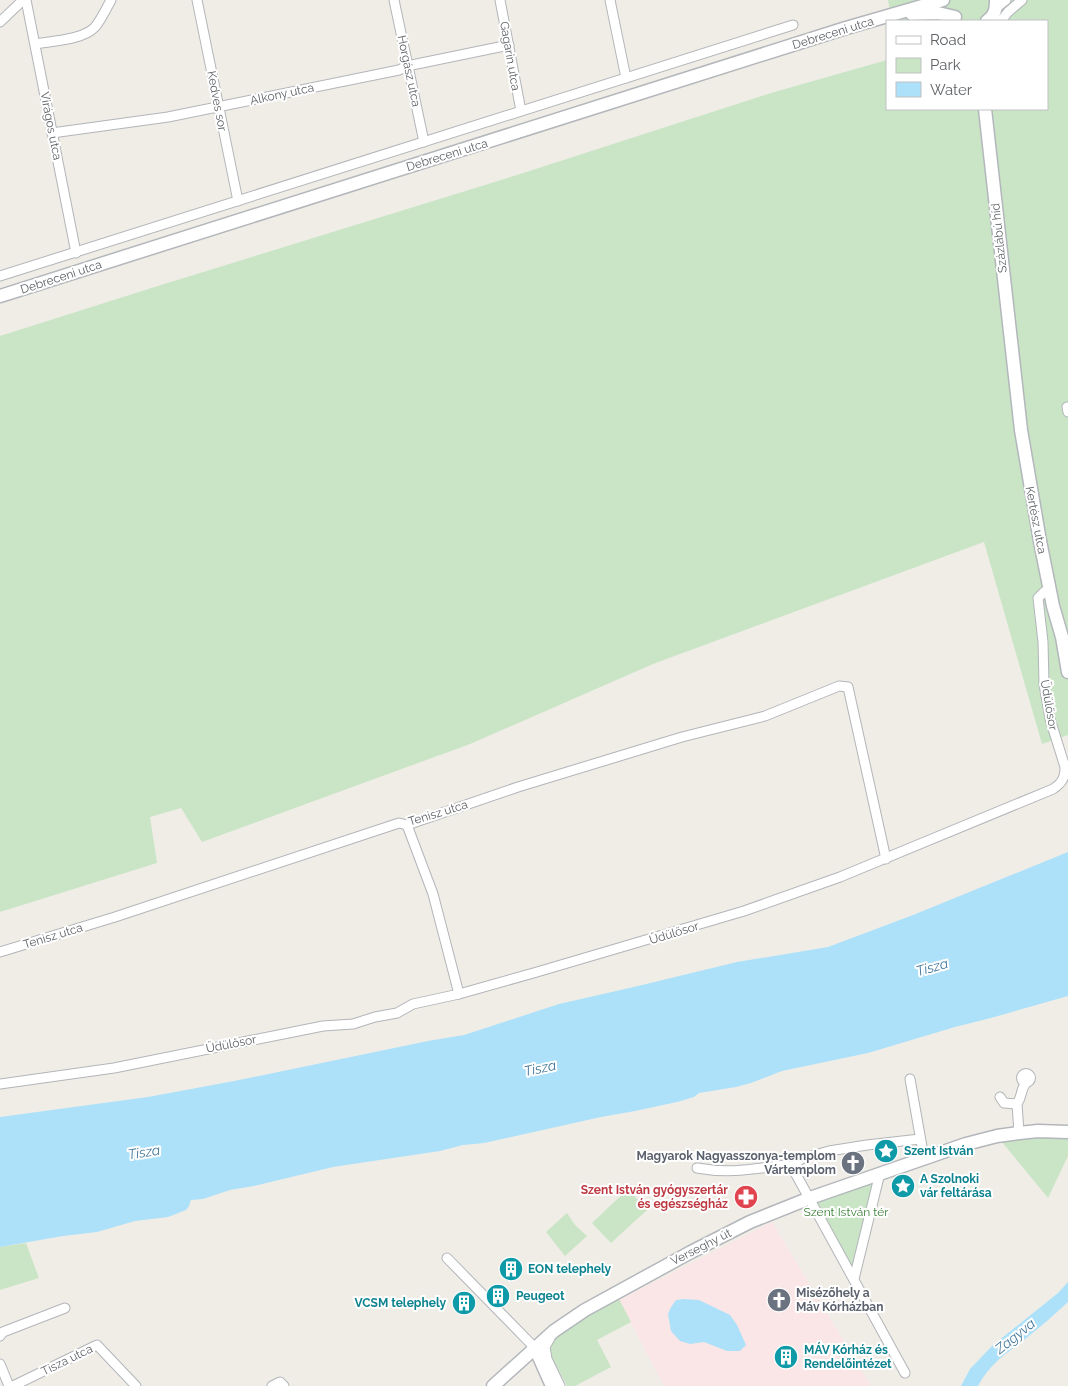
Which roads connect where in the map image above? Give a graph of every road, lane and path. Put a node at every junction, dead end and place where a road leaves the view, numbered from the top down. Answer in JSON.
{"nodes":[{"id":1,"x":25,"y":0,"type":"edge"},
{"id":2,"x":111,"y":0,"type":"edge"},
{"id":3,"x":197,"y":0,"type":"edge"},
{"id":4,"x":394,"y":0,"type":"edge"},
{"id":5,"x":500,"y":0,"type":"edge"},
{"id":6,"x":610,"y":0,"type":"edge"},
{"id":7,"x":943,"y":0,"type":"edge"},
{"id":8,"x":951,"y":0,"type":"edge"},
{"id":9,"x":1022,"y":0,"type":"edge"},
{"id":10,"x":999,"y":3,"type":"edge"},
{"id":11,"x":894,"y":15,"type":"junction"},
{"id":12,"x":957,"y":19,"type":"edge"},
{"id":13,"x":989,"y":20,"type":"edge"},
{"id":14,"x":1002,"y":20,"type":"edge"},
{"id":15,"x":0,"y":22,"type":"edge"},
{"id":16,"x":793,"y":25,"type":"dead end"},
{"id":17,"x":35,"y":44,"type":"junction"},
{"id":18,"x":509,"y":45,"type":"junction"},
{"id":19,"x":407,"y":66,"type":"junction"},
{"id":20,"x":626,"y":78,"type":"junction"},
{"id":21,"x":218,"y":107,"type":"junction"},
{"id":22,"x":985,"y":110,"type":"edge"},
{"id":23,"x":521,"y":111,"type":"junction"},
{"id":24,"x":52,"y":133,"type":"junction"},
{"id":25,"x":424,"y":142,"type":"junction"},
{"id":26,"x":238,"y":201,"type":"junction"},
{"id":27,"x":76,"y":253,"type":"junction"},
{"id":28,"x":0,"y":276,"type":"edge"},
{"id":29,"x":0,"y":296,"type":"edge"},
{"id":30,"x":1014,"y":367,"type":"joint"},
{"id":31,"x":1050,"y":588,"type":"junction"},
{"id":32,"x":1067,"y":644,"type":"edge"},
{"id":33,"x":1068,"y":668,"type":"edge"},
{"id":34,"x":407,"y":825,"type":"junction"},
{"id":35,"x":886,"y":859,"type":"junction"},
{"id":36,"x":0,"y":952,"type":"edge"},
{"id":37,"x":458,"y":994,"type":"junction"},
{"id":38,"x":910,"y":1079,"type":"dead end"},
{"id":39,"x":1026,"y":1083,"type":"dead end"},
{"id":40,"x":0,"y":1084,"type":"edge"},
{"id":41,"x":1000,"y":1097,"type":"dead end"},
{"id":42,"x":1017,"y":1104,"type":"junction"},
{"id":43,"x":1068,"y":1132,"type":"edge"},
{"id":44,"x":1019,"y":1133,"type":"junction"},
{"id":45,"x":920,"y":1139,"type":"junction"},
{"id":46,"x":930,"y":1156,"type":"junction"},
{"id":47,"x":792,"y":1167,"type":"junction"},
{"id":48,"x":697,"y":1168,"type":"dead end"},
{"id":49,"x":880,"y":1174,"type":"junction"},
{"id":50,"x":810,"y":1198,"type":"junction"},
{"id":51,"x":447,"y":1258,"type":"dead end"},
{"id":52,"x":854,"y":1279,"type":"junction"},
{"id":53,"x":65,"y":1308,"type":"dead end"},
{"id":54,"x":554,"y":1331,"type":"junction"},
{"id":55,"x":0,"y":1336,"type":"edge"},
{"id":56,"x":535,"y":1348,"type":"junction"},
{"id":57,"x":0,"y":1364,"type":"edge"},
{"id":58,"x":905,"y":1373,"type":"dead end"},
{"id":59,"x":0,"y":1382,"type":"edge"},
{"id":60,"x":8,"y":1386,"type":"edge"},
{"id":61,"x":13,"y":1386,"type":"edge"},
{"id":62,"x":136,"y":1386,"type":"edge"},
{"id":63,"x":272,"y":1386,"type":"edge"},
{"id":64,"x":284,"y":1386,"type":"edge"},
{"id":65,"x":493,"y":1386,"type":"edge"},
{"id":66,"x":552,"y":1386,"type":"edge"},
{"id":67,"x":560,"y":1386,"type":"edge"}],
"edges":[{"from":1,"to":15,"type":"street"},
{"from":1,"to":17,"type":"street","name":"Virágos utca"},
{"from":2,"to":17,"type":"street"},
{"from":3,"to":21,"type":"street","name":"Kedves sor"},
{"from":4,"to":19,"type":"street","name":"Horgász utca"},
{"from":5,"to":18,"type":"street","name":"Gagarin utca"},
{"from":6,"to":20,"type":"street"},
{"from":7,"to":11,"type":"main road"},
{"from":8,"to":12,"type":"main road"},
{"from":9,"to":14,"type":"street"},
{"from":10,"to":13,"type":"main road"},
{"from":11,"to":12,"type":"main road"},
{"from":11,"to":29,"type":"main road","name":"Debreceni utca"},
{"from":16,"to":20,"type":"street","name":"Debreceni utca"},
{"from":17,"to":24,"type":"street","name":"Virágos utca"},
{"from":18,"to":19,"type":"street","name":"Alkony utca"},
{"from":18,"to":23,"type":"street","name":"Gagarin utca"},
{"from":19,"to":21,"type":"street","name":"Alkony utca"},
{"from":19,"to":25,"type":"street","name":"Horgász utca"},
{"from":20,"to":23,"type":"street","name":"Debreceni utca"},
{"from":21,"to":24,"type":"street","name":"Alkony utca"},
{"from":21,"to":26,"type":"street","name":"Kedves sor"},
{"from":22,"to":30,"type":"main road","name":"Százlábú híd"},
{"from":23,"to":25,"type":"street","name":"Debreceni utca"},
{"from":24,"to":27,"type":"street","name":"Virágos utca"},
{"from":25,"to":26,"type":"street","name":"Debreceni utca"},
{"from":26,"to":27,"type":"street","name":"Debreceni utca"},
{"from":27,"to":28,"type":"street","name":"Debreceni utca"},
{"from":30,"to":31,"type":"main road","name":"Kertész utca"},
{"from":31,"to":32,"type":"main road","name":"Kertész utca"},
{"from":31,"to":35,"type":"street","name":"Üdülősor"},
{"from":32,"to":33,"type":"main road"},
{"from":34,"to":35,"type":"street","name":"Tenisz utca"},
{"from":34,"to":36,"type":"street","name":"Tenisz utca"},
{"from":34,"to":37,"type":"street"},
{"from":35,"to":37,"type":"street","name":"Üdülősor"},
{"from":37,"to":40,"type":"street","name":"Üdülősor"},
{"from":38,"to":45,"type":"street"},
{"from":39,"to":42,"type":"street"},
{"from":41,"to":42,"type":"street"},
{"from":42,"to":44,"type":"street"},
{"from":43,"to":44,"type":"main road"},
{"from":44,"to":46,"type":"main road"},
{"from":45,"to":46,"type":"street"},
{"from":45,"to":47,"type":"street"},
{"from":46,"to":49,"type":"main road"},
{"from":47,"to":48,"type":"street"},
{"from":47,"to":50,"type":"street"},
{"from":49,"to":50,"type":"main road"},
{"from":49,"to":52,"type":"street"},
{"from":50,"to":52,"type":"street"},
{"from":50,"to":54,"type":"main road","name":"Verseghy út"},
{"from":51,"to":56,"type":"street"},
{"from":52,"to":58,"type":"street"},
{"from":53,"to":55,"type":"street"},
{"from":54,"to":56,"type":"main road","name":"Verseghy út"},
{"from":54,"to":67,"type":"street"},
{"from":56,"to":65,"type":"main road","name":"Verseghy út"},
{"from":56,"to":66,"type":"main road"},
{"from":57,"to":60,"type":"street"},
{"from":59,"to":60,"type":"street"},
{"from":61,"to":62,"type":"street","name":"Tisza utca"},
{"from":63,"to":64,"type":"street"}]}
